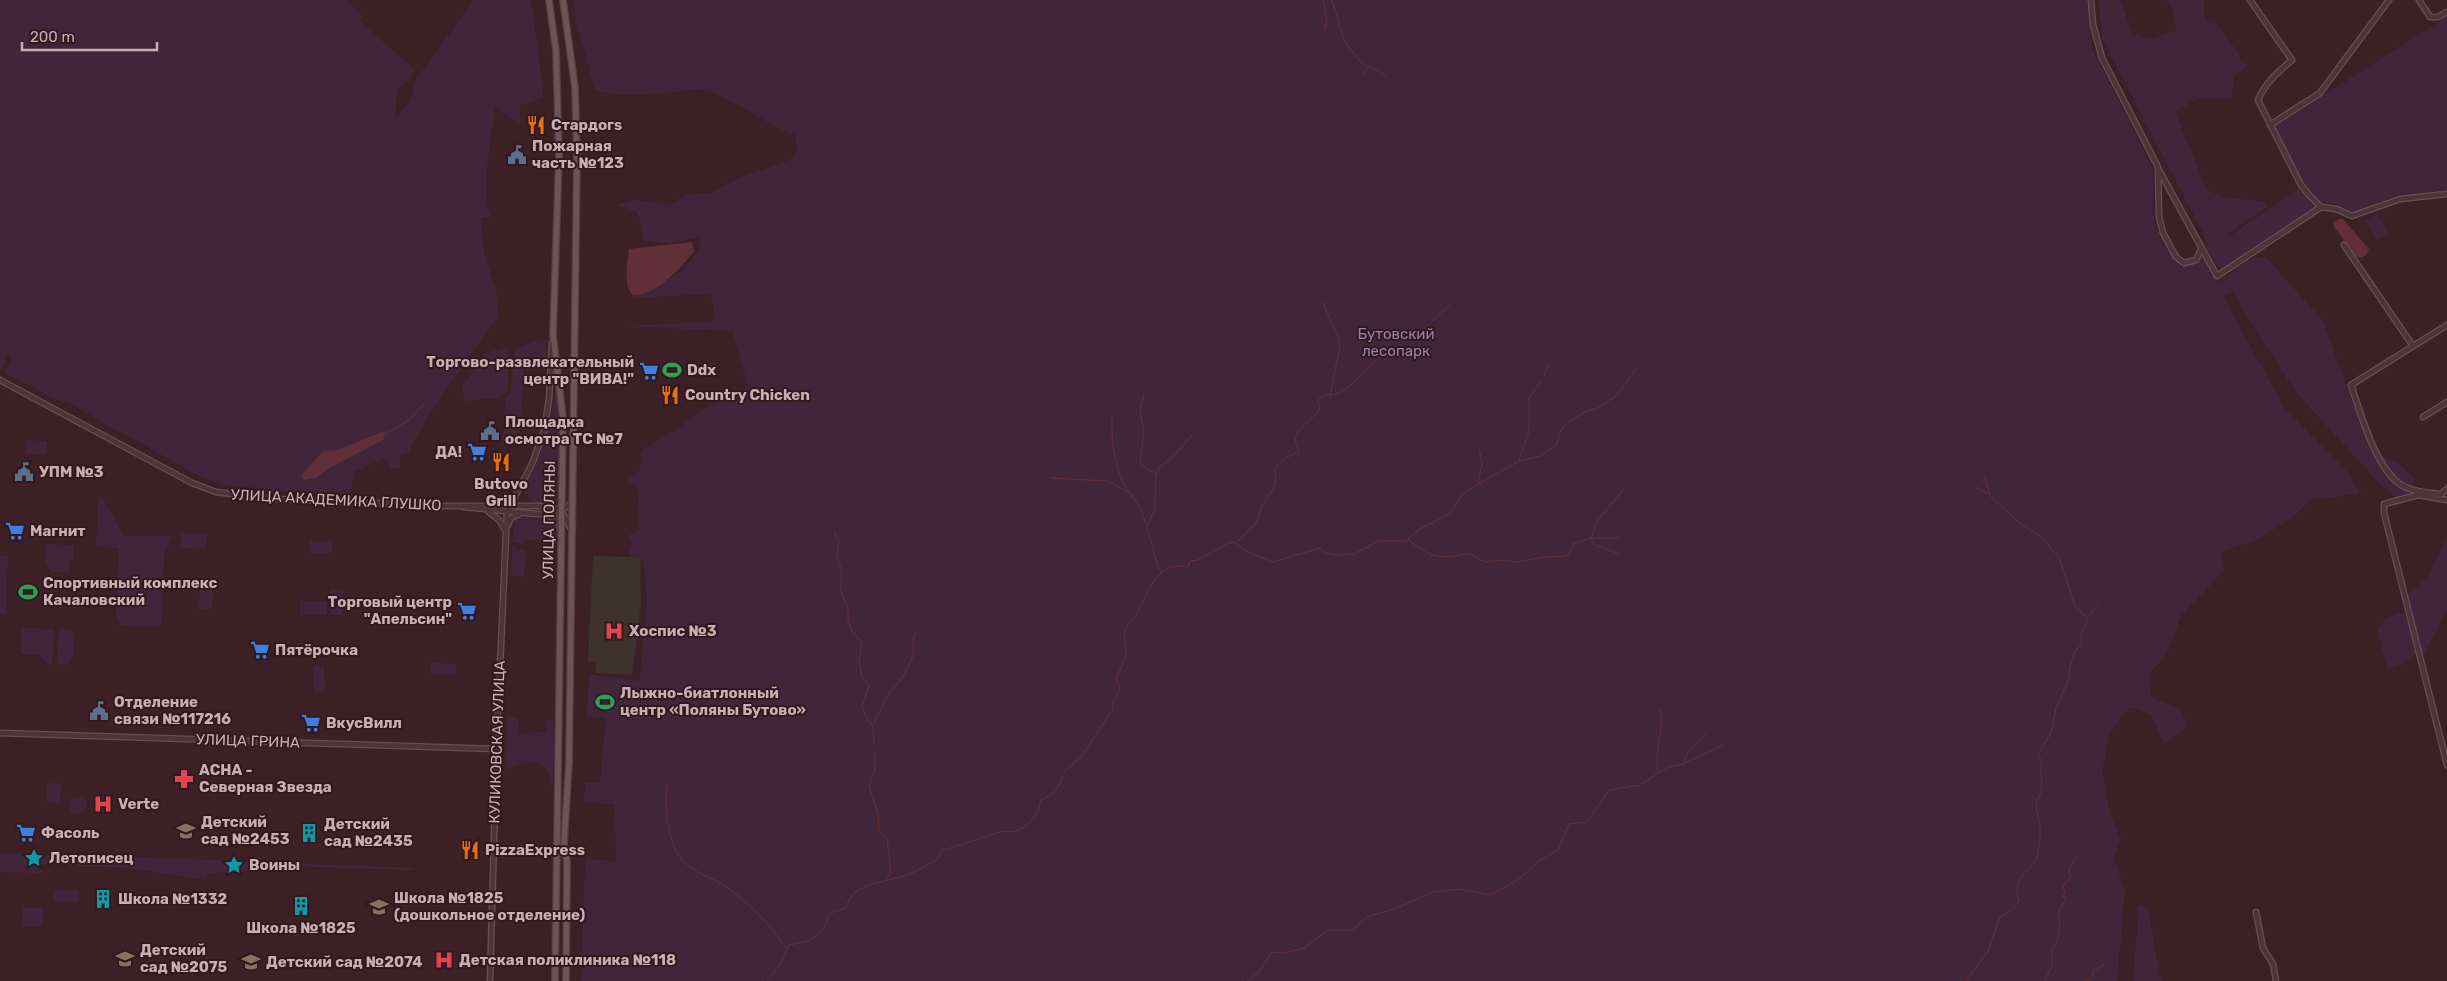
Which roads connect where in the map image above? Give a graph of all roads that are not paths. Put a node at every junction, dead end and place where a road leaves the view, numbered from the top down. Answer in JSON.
{"nodes":[{"id":1,"x":548,"y":0,"type":"edge"},
{"id":2,"x":563,"y":0,"type":"edge"},
{"id":3,"x":2090,"y":0,"type":"edge"},
{"id":4,"x":2250,"y":0,"type":"edge"},
{"id":5,"x":2389,"y":0,"type":"edge"},
{"id":6,"x":2418,"y":0,"type":"edge"},
{"id":7,"x":2447,"y":12,"type":"edge"},
{"id":8,"x":2270,"y":125,"type":"junction"},
{"id":9,"x":2158,"y":168,"type":"junction"},
{"id":10,"x":2447,"y":194,"type":"edge"},
{"id":11,"x":2321,"y":207,"type":"junction"},
{"id":12,"x":2344,"y":245,"type":"dead end"},
{"id":13,"x":2201,"y":249,"type":"junction"},
{"id":14,"x":2447,"y":325,"type":"edge"},
{"id":15,"x":553,"y":334,"type":"junction"},
{"id":16,"x":2413,"y":346,"type":"junction"},
{"id":17,"x":0,"y":380,"type":"edge"},
{"id":18,"x":2447,"y":402,"type":"edge"},
{"id":19,"x":2422,"y":417,"type":"dead end"},
{"id":20,"x":2447,"y":489,"type":"edge"},
{"id":21,"x":562,"y":497,"type":"junction"},
{"id":22,"x":2447,"y":500,"type":"edge"},
{"id":23,"x":573,"y":501,"type":"junction"},
{"id":24,"x":511,"y":504,"type":"junction"},
{"id":25,"x":455,"y":506,"type":"junction"},
{"id":26,"x":549,"y":506,"type":"junction"},
{"id":27,"x":488,"y":511,"type":"junction"},
{"id":28,"x":562,"y":511,"type":"junction"},
{"id":29,"x":507,"y":512,"type":"junction"},
{"id":30,"x":521,"y":513,"type":"junction"},
{"id":31,"x":547,"y":515,"type":"junction"},
{"id":32,"x":562,"y":529,"type":"junction"},
{"id":33,"x":571,"y":530,"type":"junction"},
{"id":34,"x":506,"y":532,"type":"junction"},
{"id":35,"x":0,"y":733,"type":"edge"},
{"id":36,"x":497,"y":749,"type":"junction"},
{"id":37,"x":2447,"y":765,"type":"edge"},
{"id":38,"x":2256,"y":912,"type":"dead end"},
{"id":39,"x":490,"y":981,"type":"edge"},
{"id":40,"x":555,"y":981,"type":"edge"},
{"id":41,"x":566,"y":981,"type":"edge"},
{"id":42,"x":2276,"y":981,"type":"edge"}],
"edges":[{"from":1,"to":15,"type":"main road","name":"УЛИЦА ПОЛЯНЫ"},
{"from":2,"to":23,"type":"main road","name":"УЛИЦА ПОЛЯНЫ"},
{"from":3,"to":9,"type":"street"},
{"from":4,"to":8,"type":"street"},
{"from":5,"to":8,"type":"street"},
{"from":6,"to":7,"type":"street"},
{"from":8,"to":11,"type":"street"},
{"from":9,"to":13,"type":"street"},
{"from":9,"to":13,"type":"street"},
{"from":10,"to":11,"type":"street"},
{"from":11,"to":13,"type":"street"},
{"from":12,"to":16,"type":"street"},
{"from":14,"to":16,"type":"street"},
{"from":15,"to":21,"type":"main road","name":"УЛИЦА ПОЛЯНЫ"},
{"from":15,"to":24,"type":"street","name":"КУЛИКОВСКАЯ УЛИЦА"},
{"from":16,"to":20,"type":"street"},
{"from":17,"to":25,"type":"street","name":"УЛИЦА АКАДЕМИКА ГЛУШКО"},
{"from":18,"to":19,"type":"street"},
{"from":21,"to":26,"type":"street"},
{"from":21,"to":28,"type":"main road","name":"УЛИЦА ПОЛЯНЫ"},
{"from":22,"to":37,"type":"street"},
{"from":23,"to":28,"type":"street"},
{"from":23,"to":33,"type":"main road","name":"УЛИЦА ПОЛЯНЫ"},
{"from":24,"to":25,"type":"street","name":"УЛИЦА АКАДЕМИКА ГЛУШКО"},
{"from":24,"to":26,"type":"street","name":"УЛИЦА АКАДЕМИКА ГЛУШКО"},
{"from":24,"to":29,"type":"street","name":"КУЛИКОВСКАЯ УЛИЦА"},
{"from":24,"to":30,"type":"street"},
{"from":25,"to":27,"type":"street"},
{"from":26,"to":28,"type":"street","name":"УЛИЦА АКАДЕМИКА ГЛУШКО"},
{"from":27,"to":29,"type":"street"},
{"from":27,"to":34,"type":"street"},
{"from":28,"to":31,"type":"street"},
{"from":28,"to":32,"type":"main road","name":"УЛИЦА ПОЛЯНЫ"},
{"from":28,"to":33,"type":"street"},
{"from":29,"to":30,"type":"street"},
{"from":29,"to":34,"type":"street","name":"КУЛИКОВСКАЯ УЛИЦА"},
{"from":30,"to":31,"type":"street"},
{"from":30,"to":34,"type":"street"},
{"from":31,"to":32,"type":"street"},
{"from":32,"to":40,"type":"main road","name":"УЛИЦА ПОЛЯНЫ"},
{"from":33,"to":41,"type":"main road","name":"УЛИЦА ПОЛЯНЫ"},
{"from":34,"to":36,"type":"street","name":"КУЛИКОВСКАЯ УЛИЦА"},
{"from":35,"to":36,"type":"street","name":"УЛИЦА ГРИНА"},
{"from":36,"to":39,"type":"street","name":"КУЛИКОВСКАЯ УЛИЦА"},
{"from":38,"to":42,"type":"street"}]}
